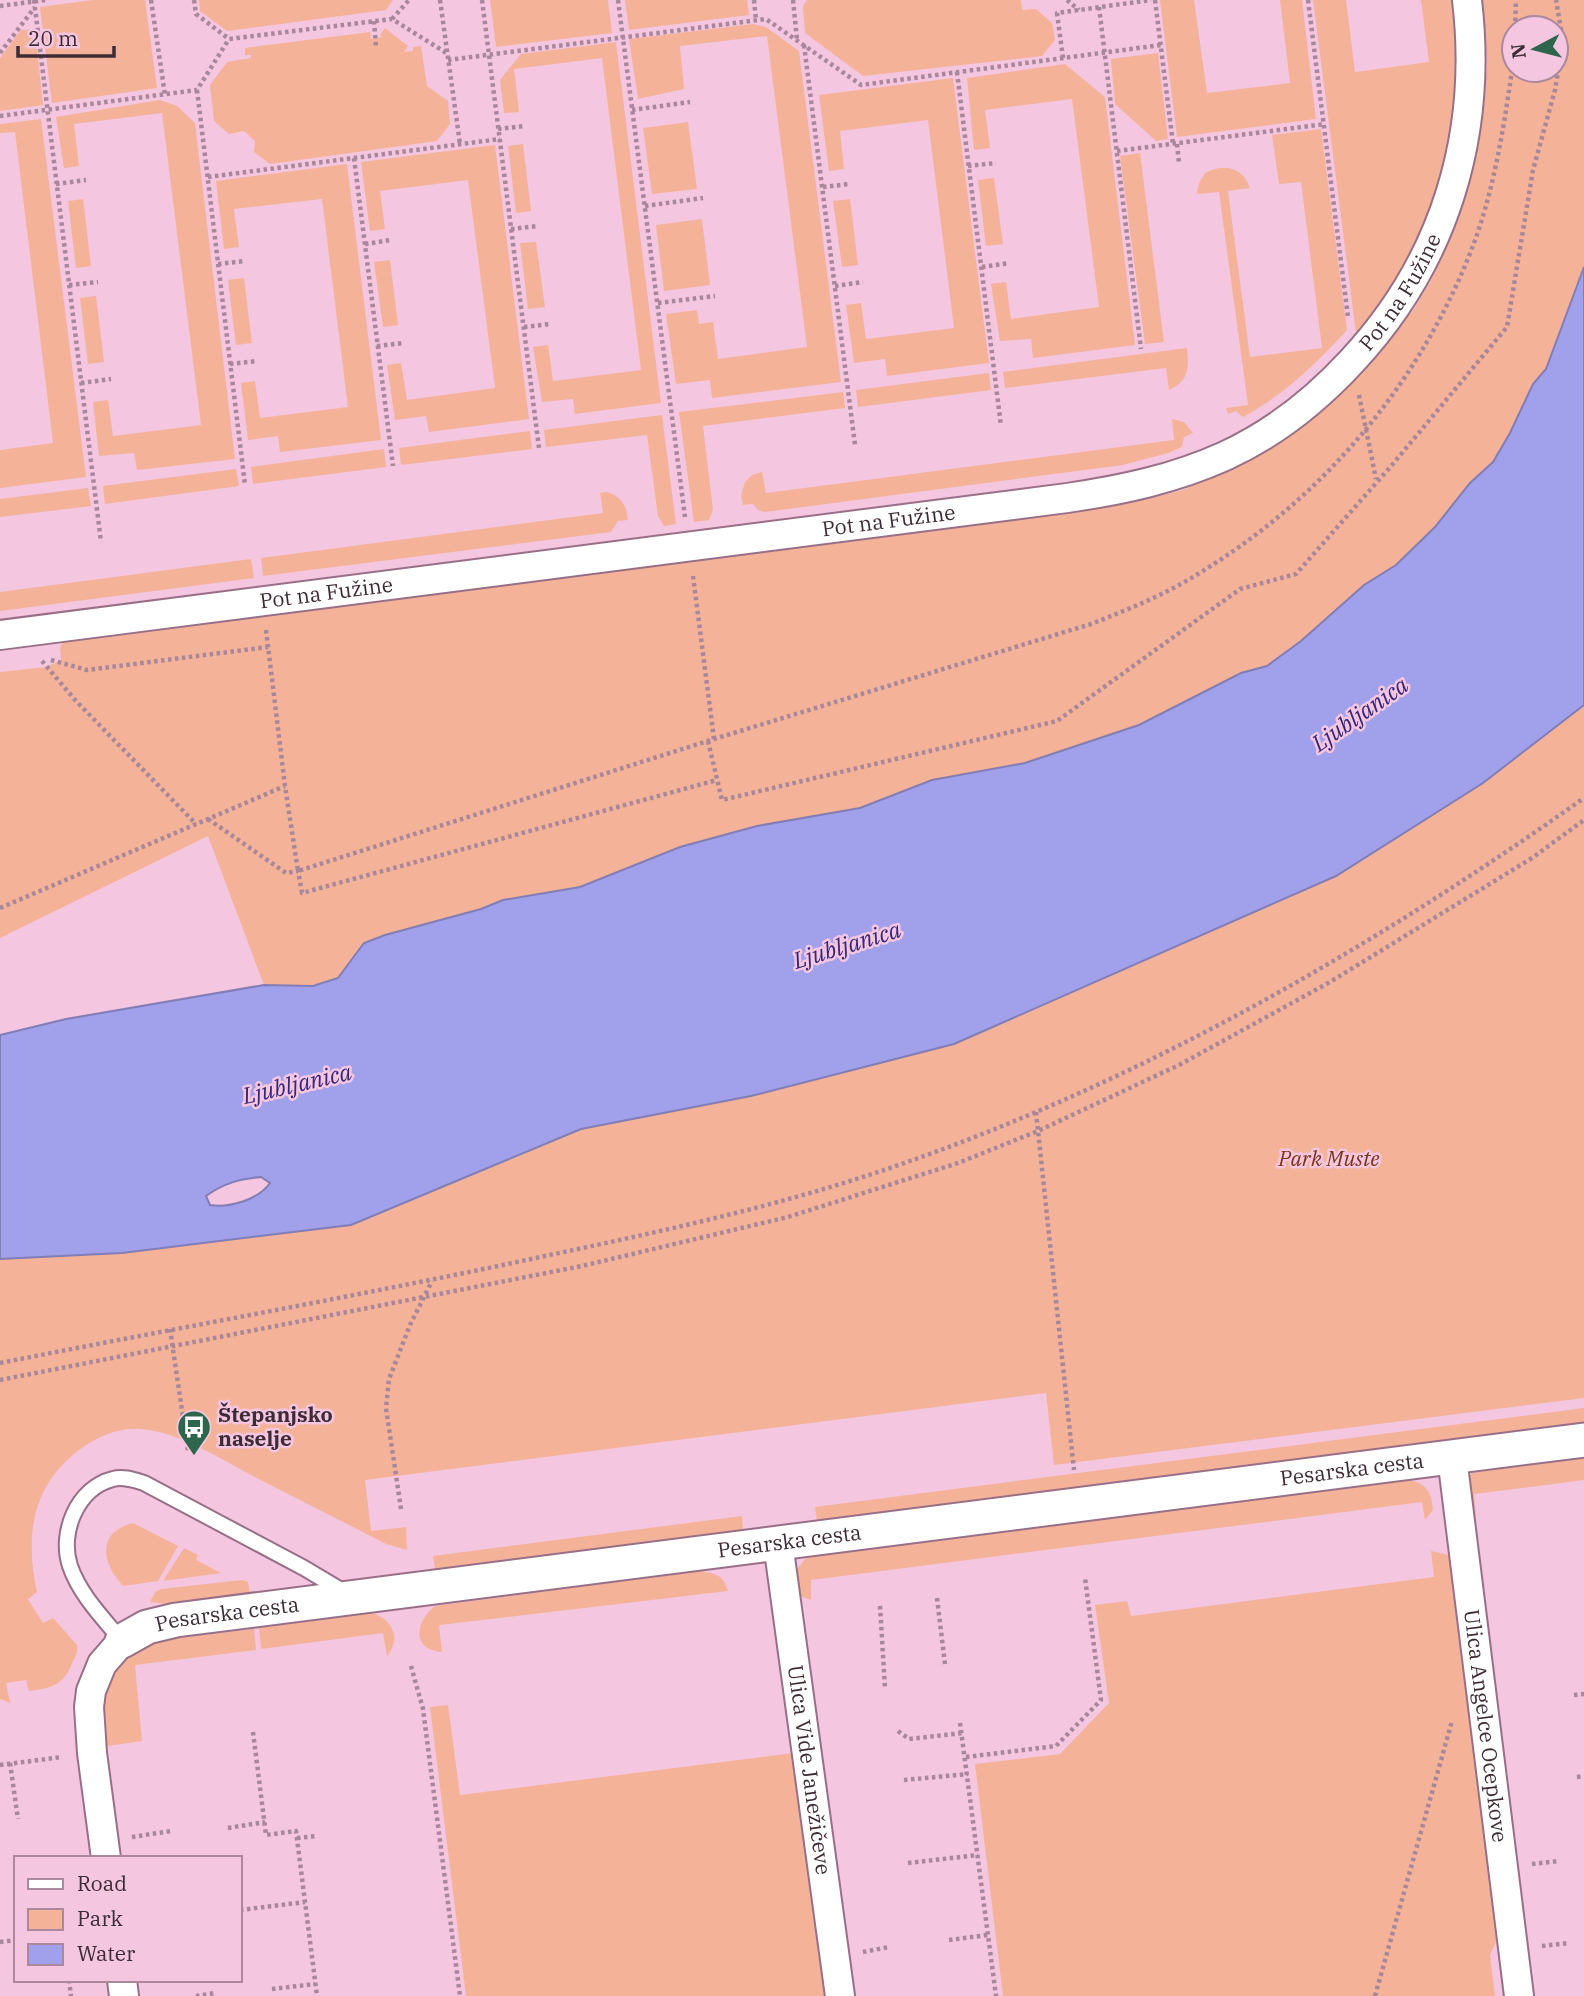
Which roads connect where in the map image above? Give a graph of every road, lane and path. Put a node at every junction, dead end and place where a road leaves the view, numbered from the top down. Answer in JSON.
{"nodes":[{"id":1,"x":47,"y":0,"type":"edge"},
{"id":2,"x":151,"y":0,"type":"edge"},
{"id":3,"x":194,"y":0,"type":"edge"},
{"id":4,"x":409,"y":0,"type":"edge"},
{"id":5,"x":440,"y":0,"type":"edge"},
{"id":6,"x":482,"y":0,"type":"edge"},
{"id":7,"x":618,"y":0,"type":"edge"},
{"id":8,"x":754,"y":0,"type":"edge"},
{"id":9,"x":793,"y":0,"type":"edge"},
{"id":10,"x":1067,"y":0,"type":"edge"},
{"id":11,"x":1153,"y":0,"type":"edge"},
{"id":12,"x":1308,"y":0,"type":"edge"},
{"id":13,"x":1466,"y":0,"type":"edge"},
{"id":14,"x":1556,"y":0,"type":"edge"},
{"id":15,"x":34,"y":3,"type":"edge"},
{"id":16,"x":0,"y":6,"type":"edge"},
{"id":17,"x":1100,"y":7,"type":"junction"},
{"id":18,"x":1080,"y":10,"type":"junction"},
{"id":19,"x":392,"y":19,"type":"junction"},
{"id":20,"x":756,"y":20,"type":"junction"},
{"id":21,"x":374,"y":21,"type":"junction"},
{"id":22,"x":623,"y":37,"type":"junction"},
{"id":23,"x":229,"y":39,"type":"junction"},
{"id":24,"x":798,"y":41,"type":"junction"},
{"id":25,"x":804,"y":45,"type":"junction"},
{"id":26,"x":1161,"y":45,"type":"junction"},
{"id":27,"x":376,"y":47,"type":"dead end"},
{"id":28,"x":1105,"y":52,"type":"junction"},
{"id":29,"x":0,"y":53,"type":"edge"},
{"id":30,"x":489,"y":55,"type":"junction"},
{"id":31,"x":448,"y":57,"type":"junction"},
{"id":32,"x":1063,"y":58,"type":"junction"},
{"id":33,"x":957,"y":72,"type":"junction"},
{"id":34,"x":1510,"y":84,"type":"edge"},
{"id":35,"x":197,"y":90,"type":"junction"},
{"id":36,"x":164,"y":95,"type":"junction"},
{"id":37,"x":690,"y":102,"type":"dead end"},
{"id":38,"x":47,"y":110,"type":"junction"},
{"id":39,"x":632,"y":110,"type":"junction"},
{"id":40,"x":0,"y":116,"type":"edge"},
{"id":41,"x":1325,"y":124,"type":"junction"},
{"id":42,"x":525,"y":126,"type":"dead end"},
{"id":43,"x":498,"y":129,"type":"junction"},
{"id":44,"x":500,"y":139,"type":"junction"},
{"id":45,"x":460,"y":144,"type":"junction"},
{"id":46,"x":1175,"y":144,"type":"junction"},
{"id":47,"x":1117,"y":151,"type":"junction"},
{"id":48,"x":354,"y":158,"type":"junction"},
{"id":49,"x":996,"y":163,"type":"dead end"},
{"id":50,"x":1179,"y":163,"type":"dead end"},
{"id":51,"x":968,"y":166,"type":"junction"},
{"id":52,"x":208,"y":177,"type":"junction"},
{"id":53,"x":86,"y":180,"type":"dead end"},
{"id":54,"x":56,"y":184,"type":"junction"},
{"id":55,"x":849,"y":184,"type":"dead end"},
{"id":56,"x":822,"y":187,"type":"junction"},
{"id":57,"x":703,"y":198,"type":"dead end"},
{"id":58,"x":645,"y":206,"type":"junction"},
{"id":59,"x":538,"y":226,"type":"dead end"},
{"id":60,"x":512,"y":229,"type":"junction"},
{"id":61,"x":391,"y":240,"type":"dead end"},
{"id":62,"x":365,"y":244,"type":"junction"},
{"id":63,"x":245,"y":261,"type":"dead end"},
{"id":64,"x":1009,"y":263,"type":"dead end"},
{"id":65,"x":218,"y":264,"type":"junction"},
{"id":66,"x":981,"y":267,"type":"junction"},
{"id":67,"x":98,"y":282,"type":"dead end"},
{"id":68,"x":863,"y":282,"type":"dead end"},
{"id":69,"x":69,"y":285,"type":"junction"},
{"id":70,"x":835,"y":286,"type":"junction"},
{"id":71,"x":715,"y":296,"type":"dead end"},
{"id":72,"x":657,"y":303,"type":"junction"},
{"id":73,"x":550,"y":324,"type":"dead end"},
{"id":74,"x":524,"y":327,"type":"junction"},
{"id":75,"x":404,"y":343,"type":"dead end"},
{"id":76,"x":377,"y":346,"type":"junction"},
{"id":77,"x":1141,"y":349,"type":"dead end"},
{"id":78,"x":1354,"y":359,"type":"junction"},
{"id":79,"x":257,"y":361,"type":"dead end"},
{"id":80,"x":230,"y":364,"type":"junction"},
{"id":81,"x":111,"y":379,"type":"dead end"},
{"id":82,"x":81,"y":383,"type":"junction"},
{"id":83,"x":1002,"y":426,"type":"dead end"},
{"id":84,"x":1365,"y":431,"type":"junction"},
{"id":85,"x":855,"y":445,"type":"dead end"},
{"id":86,"x":539,"y":448,"type":"dead end"},
{"id":87,"x":393,"y":466,"type":"dead end"},
{"id":88,"x":1376,"y":480,"type":"junction"},
{"id":89,"x":245,"y":485,"type":"dead end"},
{"id":90,"x":685,"y":518,"type":"dead end"},
{"id":91,"x":101,"y":542,"type":"dead end"},
{"id":92,"x":693,"y":575,"type":"dead end"},
{"id":93,"x":266,"y":626,"type":"dead end"},
{"id":94,"x":0,"y":635,"type":"edge"},
{"id":95,"x":268,"y":647,"type":"junction"},
{"id":96,"x":42,"y":661,"type":"junction"},
{"id":97,"x":32,"y":663,"type":"dead end"},
{"id":98,"x":711,"y":740,"type":"junction"},
{"id":99,"x":717,"y":780,"type":"junction"},
{"id":100,"x":285,"y":786,"type":"junction"},
{"id":101,"x":1584,"y":799,"type":"edge"},
{"id":102,"x":208,"y":819,"type":"junction"},
{"id":103,"x":1584,"y":820,"type":"edge"},
{"id":104,"x":196,"y":824,"type":"junction"},
{"id":105,"x":298,"y":871,"type":"junction"},
{"id":106,"x":0,"y":908,"type":"edge"},
{"id":107,"x":1036,"y":1112,"type":"junction"},
{"id":108,"x":1038,"y":1130,"type":"junction"},
{"id":109,"x":432,"y":1281,"type":"junction"},
{"id":110,"x":423,"y":1298,"type":"junction"},
{"id":111,"x":170,"y":1329,"type":"junction"},
{"id":112,"x":172,"y":1345,"type":"junction"},
{"id":113,"x":0,"y":1363,"type":"edge"},
{"id":114,"x":0,"y":1380,"type":"edge"},
{"id":115,"x":1584,"y":1440,"type":"edge"},
{"id":116,"x":188,"y":1451,"type":"dead end"},
{"id":117,"x":1452,"y":1457,"type":"junction"},
{"id":118,"x":1074,"y":1470,"type":"dead end"},
{"id":119,"x":401,"y":1509,"type":"dead end"},
{"id":120,"x":778,"y":1543,"type":"junction"},
{"id":121,"x":1085,"y":1578,"type":"dead end"},
{"id":122,"x":353,"y":1598,"type":"junction"},
{"id":123,"x":937,"y":1598,"type":"dead end"},
{"id":124,"x":880,"y":1606,"type":"dead end"},
{"id":125,"x":122,"y":1641,"type":"junction"},
{"id":126,"x":945,"y":1664,"type":"dead end"},
{"id":127,"x":411,"y":1666,"type":"dead end"},
{"id":128,"x":885,"y":1688,"type":"dead end"},
{"id":129,"x":1584,"y":1694,"type":"edge"},
{"id":130,"x":1574,"y":1695,"type":"dead end"},
{"id":131,"x":1456,"y":1708,"type":"dead end"},
{"id":132,"x":960,"y":1723,"type":"dead end"},
{"id":133,"x":898,"y":1731,"type":"dead end"},
{"id":134,"x":253,"y":1732,"type":"dead end"},
{"id":135,"x":963,"y":1733,"type":"junction"},
{"id":136,"x":82,"y":1754,"type":"junction"},
{"id":137,"x":966,"y":1757,"type":"junction"},
{"id":138,"x":10,"y":1763,"type":"junction"},
{"id":139,"x":0,"y":1765,"type":"edge"},
{"id":140,"x":968,"y":1774,"type":"junction"},
{"id":141,"x":1584,"y":1776,"type":"edge"},
{"id":142,"x":1577,"y":1777,"type":"dead end"},
{"id":143,"x":904,"y":1780,"type":"dead end"},
{"id":144,"x":18,"y":1819,"type":"dead end"},
{"id":145,"x":265,"y":1822,"type":"junction"},
{"id":146,"x":228,"y":1828,"type":"dead end"},
{"id":147,"x":171,"y":1831,"type":"dead end"},
{"id":148,"x":317,"y":1836,"type":"dead end"},
{"id":149,"x":297,"y":1838,"type":"junction"},
{"id":150,"x":116,"y":1848,"type":"edge"},
{"id":151,"x":978,"y":1855,"type":"junction"},
{"id":152,"x":908,"y":1863,"type":"dead end"},
{"id":153,"x":305,"y":1902,"type":"junction"},
{"id":154,"x":242,"y":1910,"type":"edge"},
{"id":155,"x":988,"y":1935,"type":"junction"},
{"id":156,"x":949,"y":1940,"type":"dead end"},
{"id":157,"x":315,"y":1984,"type":"junction"},
{"id":158,"x":272,"y":1989,"type":"dead end"},
{"id":159,"x":215,"y":1993,"type":"dead end"},
{"id":160,"x":196,"y":1996,"type":"edge"},
{"id":161,"x":317,"y":1996,"type":"edge"},
{"id":162,"x":460,"y":1996,"type":"edge"},
{"id":163,"x":840,"y":1996,"type":"edge"},
{"id":164,"x":996,"y":1996,"type":"edge"},
{"id":165,"x":1375,"y":1996,"type":"edge"},
{"id":166,"x":1519,"y":1996,"type":"edge"}],
"edges":[{"from":1,"to":15,"type":"path"},
{"from":2,"to":36,"type":"path"},
{"from":3,"to":23,"type":"path"},
{"from":4,"to":19,"type":"path"},
{"from":5,"to":31,"type":"path"},
{"from":6,"to":30,"type":"path"},
{"from":7,"to":22,"type":"path"},
{"from":8,"to":20,"type":"path"},
{"from":9,"to":24,"type":"path"},
{"from":10,"to":18,"type":"path"},
{"from":11,"to":17,"type":"path"},
{"from":11,"to":26,"type":"path"},
{"from":12,"to":41,"type":"path"},
{"from":13,"to":78,"type":"street","name":"Pot na Fužine"},
{"from":14,"to":88,"type":"path"},
{"from":15,"to":16,"type":"path"},
{"from":15,"to":29,"type":"path"},
{"from":15,"to":38,"type":"path"},
{"from":17,"to":18,"type":"path"},
{"from":17,"to":28,"type":"path"},
{"from":18,"to":32,"type":"path"},
{"from":19,"to":21,"type":"path"},
{"from":19,"to":31,"type":"path"},
{"from":20,"to":22,"type":"path"},
{"from":20,"to":24,"type":"path"},
{"from":21,"to":23,"type":"path"},
{"from":21,"to":27,"type":"path"},
{"from":22,"to":30,"type":"path"},
{"from":22,"to":39,"type":"path"},
{"from":23,"to":35,"type":"path"},
{"from":24,"to":25,"type":"path"},
{"from":25,"to":33,"type":"path"},
{"from":25,"to":56,"type":"path"},
{"from":26,"to":28,"type":"path"},
{"from":26,"to":46,"type":"path"},
{"from":28,"to":32,"type":"path"},
{"from":28,"to":47,"type":"path"},
{"from":30,"to":31,"type":"path"},
{"from":30,"to":43,"type":"path"},
{"from":31,"to":45,"type":"path"},
{"from":32,"to":33,"type":"path"},
{"from":33,"to":51,"type":"path"},
{"from":34,"to":84,"type":"path"},
{"from":35,"to":36,"type":"path"},
{"from":35,"to":52,"type":"path"},
{"from":36,"to":38,"type":"path"},
{"from":37,"to":39,"type":"path"},
{"from":38,"to":40,"type":"path"},
{"from":38,"to":54,"type":"path"},
{"from":39,"to":58,"type":"path"},
{"from":41,"to":46,"type":"path"},
{"from":41,"to":78,"type":"path"},
{"from":42,"to":43,"type":"path"},
{"from":43,"to":44,"type":"path"},
{"from":44,"to":45,"type":"path"},
{"from":44,"to":60,"type":"path"},
{"from":45,"to":48,"type":"path"},
{"from":46,"to":47,"type":"path"},
{"from":46,"to":50,"type":"path"},
{"from":47,"to":77,"type":"path"},
{"from":48,"to":52,"type":"path"},
{"from":48,"to":62,"type":"path"},
{"from":49,"to":51,"type":"path"},
{"from":51,"to":66,"type":"path"},
{"from":52,"to":65,"type":"path"},
{"from":53,"to":54,"type":"path"},
{"from":54,"to":69,"type":"path"},
{"from":55,"to":56,"type":"path"},
{"from":56,"to":70,"type":"path"},
{"from":57,"to":58,"type":"path"},
{"from":58,"to":72,"type":"path"},
{"from":59,"to":60,"type":"path"},
{"from":60,"to":74,"type":"path"},
{"from":61,"to":62,"type":"path"},
{"from":62,"to":76,"type":"path"},
{"from":63,"to":65,"type":"path"},
{"from":64,"to":66,"type":"path"},
{"from":65,"to":80,"type":"path"},
{"from":66,"to":83,"type":"path"},
{"from":67,"to":69,"type":"path"},
{"from":68,"to":70,"type":"path"},
{"from":69,"to":82,"type":"path"},
{"from":70,"to":85,"type":"path"},
{"from":71,"to":72,"type":"path"},
{"from":72,"to":90,"type":"path"},
{"from":73,"to":74,"type":"path"},
{"from":74,"to":86,"type":"path"},
{"from":75,"to":76,"type":"path"},
{"from":76,"to":87,"type":"path"},
{"from":78,"to":94,"type":"street","name":"Pot na Fužine"},
{"from":79,"to":80,"type":"path"},
{"from":80,"to":89,"type":"path"},
{"from":81,"to":82,"type":"path"},
{"from":82,"to":91,"type":"path"},
{"from":84,"to":88,"type":"path"},
{"from":84,"to":98,"type":"path"},
{"from":88,"to":99,"type":"path"},
{"from":92,"to":98,"type":"path"},
{"from":93,"to":95,"type":"path"},
{"from":95,"to":96,"type":"path"},
{"from":95,"to":100,"type":"path"},
{"from":96,"to":97,"type":"path"},
{"from":96,"to":104,"type":"path"},
{"from":98,"to":99,"type":"path"},
{"from":98,"to":105,"type":"path"},
{"from":99,"to":105,"type":"path"},
{"from":100,"to":102,"type":"path"},
{"from":100,"to":105,"type":"path"},
{"from":101,"to":107,"type":"path"},
{"from":102,"to":104,"type":"path"},
{"from":102,"to":105,"type":"path"},
{"from":103,"to":108,"type":"path"},
{"from":104,"to":106,"type":"path"},
{"from":107,"to":108,"type":"path"},
{"from":107,"to":109,"type":"path"},
{"from":108,"to":110,"type":"path"},
{"from":108,"to":118,"type":"path"},
{"from":109,"to":110,"type":"path"},
{"from":109,"to":111,"type":"path"},
{"from":110,"to":112,"type":"path"},
{"from":110,"to":119,"type":"path"},
{"from":111,"to":112,"type":"path"},
{"from":111,"to":113,"type":"path"},
{"from":112,"to":114,"type":"path"},
{"from":112,"to":116,"type":"path"},
{"from":115,"to":117,"type":"street","name":"Pesarska cesta"},
{"from":117,"to":120,"type":"street","name":"Pesarska cesta"},
{"from":117,"to":166,"type":"street","name":"Ulica Angelce Ocepkove"},
{"from":120,"to":122,"type":"street","name":"Pesarska cesta"},
{"from":120,"to":163,"type":"street","name":"Ulica Vide Janežičeve"},
{"from":121,"to":137,"type":"path"},
{"from":122,"to":125,"type":"street","name":"Pesarska cesta"},
{"from":122,"to":125,"type":"lane"},
{"from":123,"to":126,"type":"path"},
{"from":124,"to":128,"type":"path"},
{"from":125,"to":136,"type":"street","name":"Pesarska cesta"},
{"from":127,"to":162,"type":"path"},
{"from":129,"to":130,"type":"path"},
{"from":131,"to":165,"type":"path"},
{"from":132,"to":135,"type":"path"},
{"from":133,"to":135,"type":"path"},
{"from":134,"to":145,"type":"path"},
{"from":135,"to":137,"type":"path"},
{"from":136,"to":138,"type":"path"},
{"from":136,"to":150,"type":"street","name":"Pesarska cesta"},
{"from":137,"to":140,"type":"path"},
{"from":138,"to":139,"type":"path"},
{"from":138,"to":144,"type":"path"},
{"from":140,"to":143,"type":"path"},
{"from":140,"to":151,"type":"path"},
{"from":141,"to":142,"type":"path"},
{"from":145,"to":146,"type":"path"},
{"from":145,"to":149,"type":"path"},
{"from":147,"to":150,"type":"path"},
{"from":148,"to":149,"type":"path"},
{"from":149,"to":153,"type":"path"},
{"from":151,"to":152,"type":"path"},
{"from":151,"to":155,"type":"path"},
{"from":153,"to":154,"type":"path"},
{"from":153,"to":157,"type":"path"},
{"from":155,"to":156,"type":"path"},
{"from":155,"to":164,"type":"path"},
{"from":157,"to":158,"type":"path"},
{"from":157,"to":161,"type":"path"},
{"from":159,"to":160,"type":"path"}]}
